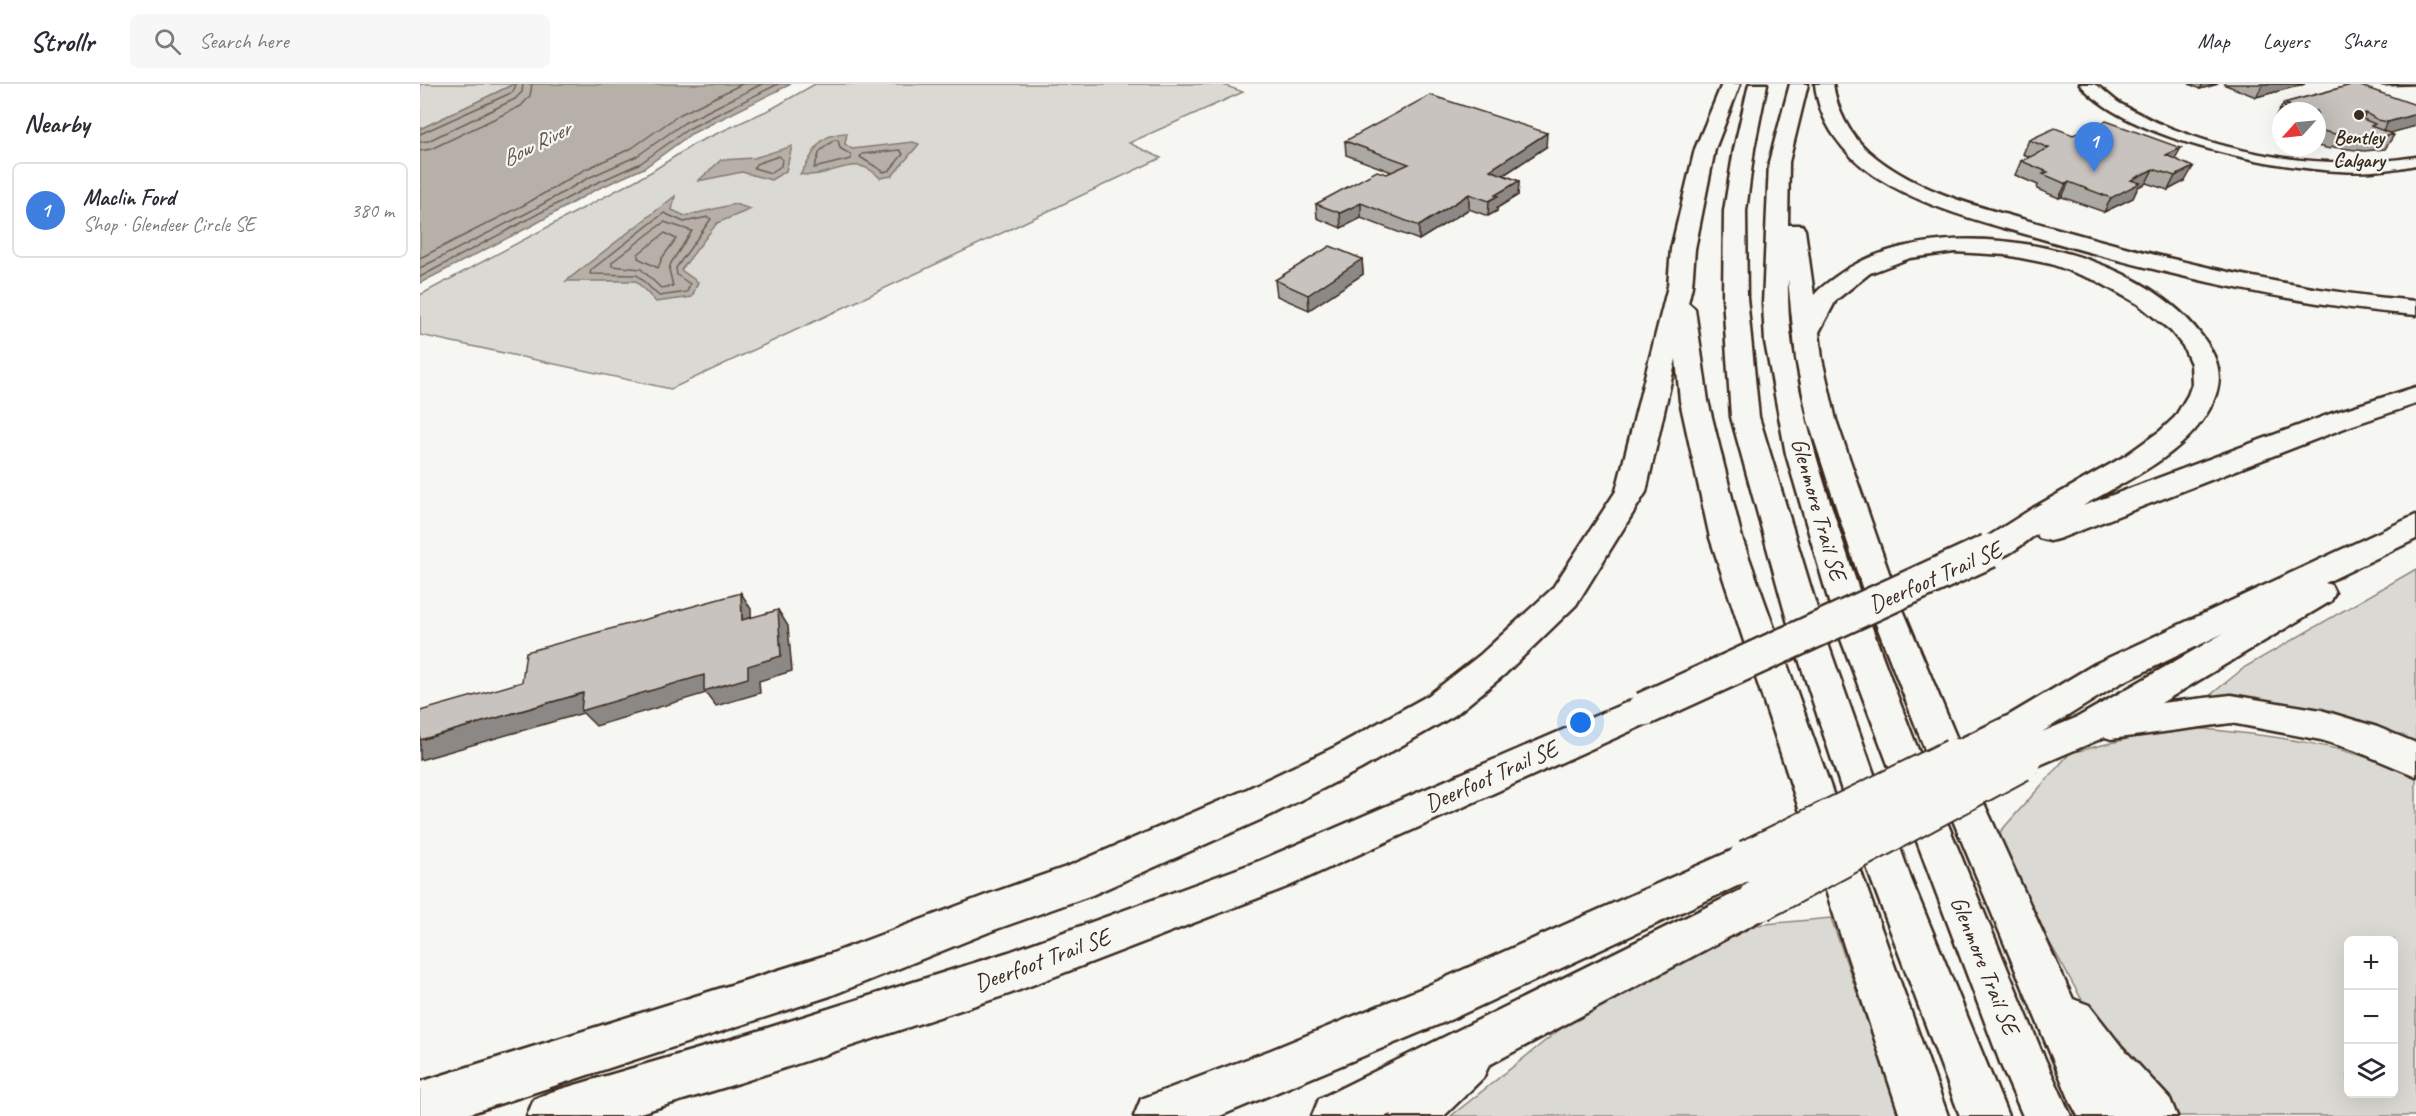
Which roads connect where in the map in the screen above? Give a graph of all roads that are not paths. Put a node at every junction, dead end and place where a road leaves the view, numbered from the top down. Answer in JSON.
{"nodes":[{"id":1,"x":1731,"y":84,"type":"edge"},
{"id":2,"x":1758,"y":84,"type":"edge"},
{"id":3,"x":1799,"y":84,"type":"edge"},
{"id":4,"x":1824,"y":84,"type":"edge"},
{"id":5,"x":2086,"y":84,"type":"edge"},
{"id":6,"x":2416,"y":161,"type":"edge"},
{"id":7,"x":1779,"y":162,"type":"junction"},
{"id":8,"x":1680,"y":286,"type":"junction"},
{"id":9,"x":2416,"y":308,"type":"edge"},
{"id":10,"x":1807,"y":330,"type":"junction"},
{"id":11,"x":2416,"y":395,"type":"edge"},
{"id":12,"x":2416,"y":526,"type":"edge"},
{"id":13,"x":2416,"y":535,"type":"edge"},
{"id":14,"x":1989,"y":551,"type":"junction"},
{"id":15,"x":2091,"y":727,"type":"junction"},
{"id":16,"x":2021,"y":743,"type":"junction"},
{"id":17,"x":2416,"y":760,"type":"edge"},
{"id":18,"x":1754,"y":881,"type":"junction"},
{"id":19,"x":2043,"y":984,"type":"junction"},
{"id":20,"x":1492,"y":1039,"type":"junction"},
{"id":21,"x":420,"y":1106,"type":"edge"},
{"id":22,"x":551,"y":1116,"type":"edge"},
{"id":23,"x":1158,"y":1116,"type":"edge"},
{"id":24,"x":1336,"y":1116,"type":"edge"},
{"id":25,"x":1414,"y":1116,"type":"edge"},
{"id":26,"x":1924,"y":1116,"type":"edge"},
{"id":27,"x":1984,"y":1116,"type":"edge"},
{"id":28,"x":2047,"y":1116,"type":"edge"},
{"id":29,"x":2103,"y":1116,"type":"edge"},
{"id":30,"x":2153,"y":1116,"type":"edge"}],
"edges":[{"from":1,"to":8,"type":"highway"},
{"from":2,"to":27,"type":"highway","name":"Glenmore Trail SE"},
{"from":3,"to":7,"type":"highway","name":"Glenmore Trail SE"},
{"from":4,"to":9,"type":"highway"},
{"from":5,"to":6,"type":"street"},
{"from":7,"to":10,"type":"highway"},
{"from":7,"to":28,"type":"highway","name":"Glenmore Trail SE"},
{"from":8,"to":21,"type":"highway"},
{"from":8,"to":26,"type":"highway"},
{"from":10,"to":14,"type":"highway"},
{"from":10,"to":19,"type":"highway"},
{"from":11,"to":14,"type":"highway","name":"Deerfoot Trail SE"},
{"from":12,"to":16,"type":"highway"},
{"from":13,"to":15,"type":"highway"},
{"from":14,"to":22,"type":"highway","name":"Deerfoot Trail SE","bridge":true},
{"from":15,"to":16,"type":"highway"},
{"from":15,"to":17,"type":"highway"},
{"from":16,"to":18,"type":"highway","bridge":true},
{"from":18,"to":20,"type":"highway"},
{"from":18,"to":23,"type":"highway"},
{"from":19,"to":29,"type":"highway"},
{"from":19,"to":30,"type":"highway"},
{"from":20,"to":24,"type":"highway"},
{"from":20,"to":25,"type":"highway"}]}
